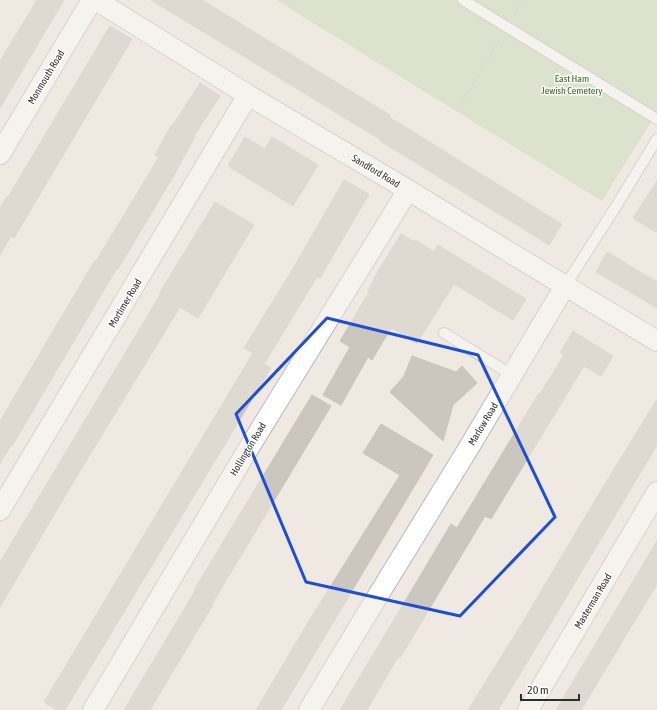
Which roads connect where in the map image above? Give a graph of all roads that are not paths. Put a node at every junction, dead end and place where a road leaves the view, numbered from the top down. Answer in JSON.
{"nodes":[{"id":1,"x":92,"y":0,"type":"edge"},
{"id":2,"x":96,"y":0,"type":"edge"},
{"id":3,"x":463,"y":0,"type":"edge"},
{"id":4,"x":248,"y":94,"type":"junction"},
{"id":5,"x":657,"y":119,"type":"edge"},
{"id":6,"x":657,"y":139,"type":"edge"},
{"id":7,"x":0,"y":154,"type":"edge"},
{"id":8,"x":408,"y":190,"type":"junction"},
{"id":9,"x":565,"y":286,"type":"junction"},
{"id":10,"x":444,"y":333,"type":"dead end"},
{"id":11,"x":657,"y":341,"type":"edge"},
{"id":12,"x":512,"y":375,"type":"junction"},
{"id":13,"x":657,"y":492,"type":"edge"},
{"id":14,"x":0,"y":510,"type":"edge"},
{"id":15,"x":530,"y":709,"type":"edge"},
{"id":16,"x":93,"y":710,"type":"edge"},
{"id":17,"x":309,"y":710,"type":"edge"}],
"edges":[{"from":1,"to":7,"type":"street","name":"Monmouth Road"},
{"from":2,"to":4,"type":"street","name":"Sandford Road"},
{"from":3,"to":5,"type":"lane"},
{"from":4,"to":8,"type":"street","name":"Sandford Road"},
{"from":4,"to":14,"type":"street","name":"Mortimer Road"},
{"from":6,"to":9,"type":"lane","name":"Marlow Road"},
{"from":8,"to":9,"type":"street","name":"Sandford Road"},
{"from":8,"to":16,"type":"street","name":"Hollington Road"},
{"from":9,"to":11,"type":"street","name":"Sandford Road"},
{"from":9,"to":12,"type":"street","name":"Marlow Road"},
{"from":10,"to":12,"type":"lane"},
{"from":12,"to":17,"type":"street","name":"Marlow Road"},
{"from":13,"to":15,"type":"street","name":"Masterman Road"}]}
